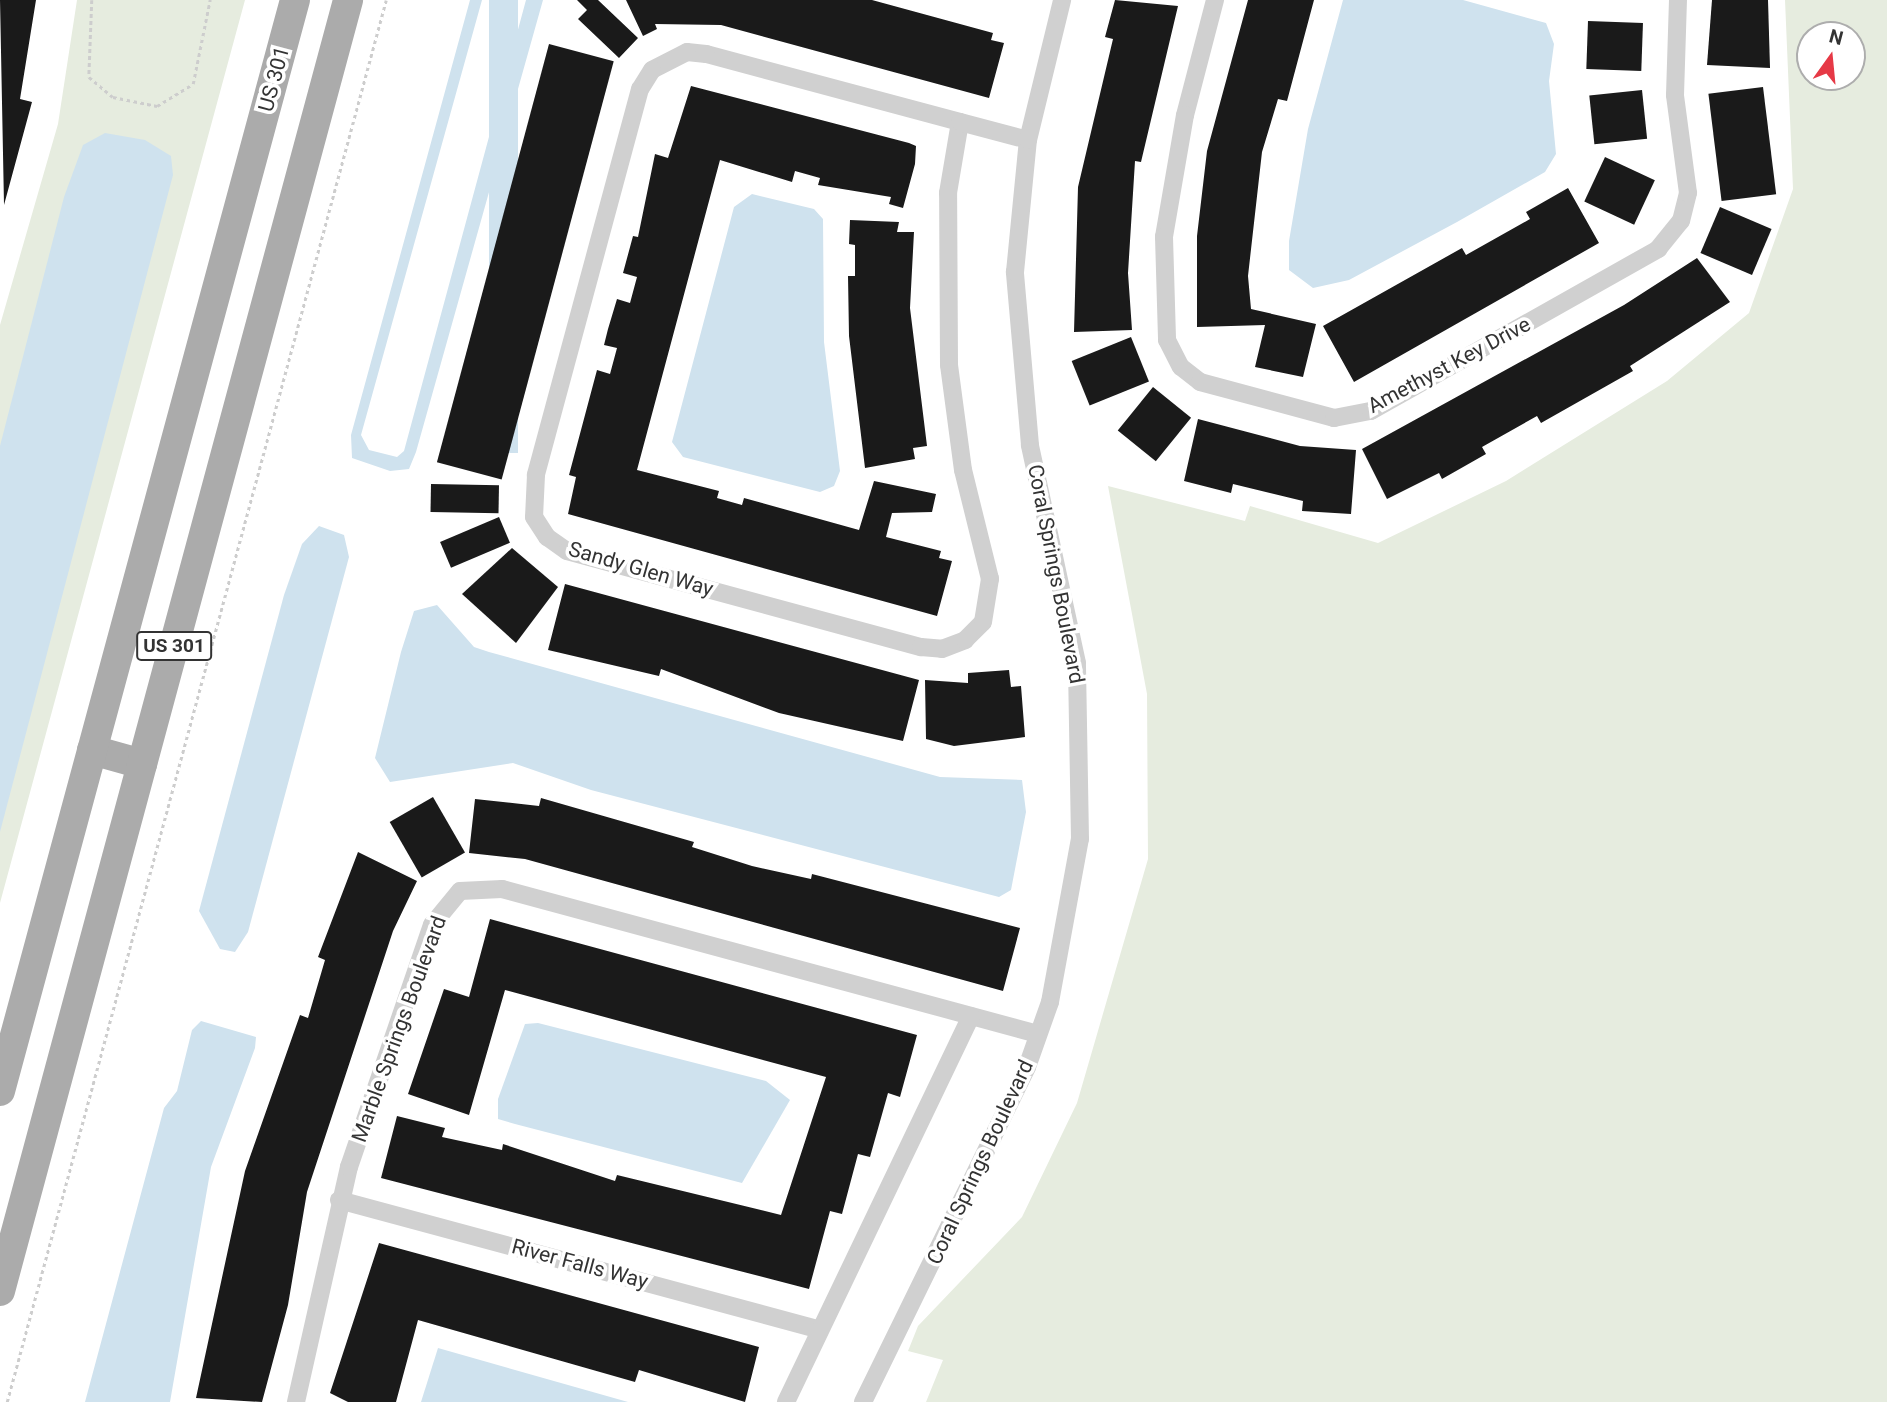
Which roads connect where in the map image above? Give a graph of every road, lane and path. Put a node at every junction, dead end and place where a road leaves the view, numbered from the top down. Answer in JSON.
{"nodes":[{"id":1,"x":92,"y":0,"type":"edge"},
{"id":2,"x":210,"y":0,"type":"edge"},
{"id":3,"x":295,"y":0,"type":"edge"},
{"id":4,"x":348,"y":0,"type":"edge"},
{"id":5,"x":386,"y":0,"type":"edge"},
{"id":6,"x":1062,"y":0,"type":"edge"},
{"id":7,"x":1215,"y":0,"type":"edge"},
{"id":8,"x":1678,"y":0,"type":"edge"},
{"id":9,"x":960,"y":122,"type":"junction"},
{"id":10,"x":1028,"y":141,"type":"junction"},
{"id":11,"x":92,"y":750,"type":"junction"},
{"id":12,"x":142,"y":764,"type":"junction"},
{"id":13,"x":971,"y":1016,"type":"junction"},
{"id":14,"x":1038,"y":1034,"type":"junction"},
{"id":15,"x":0,"y":1091,"type":"edge"},
{"id":16,"x":339,"y":1200,"type":"junction"},
{"id":17,"x":0,"y":1291,"type":"edge"},
{"id":18,"x":820,"y":1330,"type":"junction"},
{"id":19,"x":7,"y":1402,"type":"edge"},
{"id":20,"x":296,"y":1402,"type":"edge"},
{"id":21,"x":786,"y":1402,"type":"edge"},
{"id":22,"x":863,"y":1402,"type":"edge"}],
"edges":[{"from":1,"to":2,"type":"path"},
{"from":3,"to":11,"type":"main road","name":"US 301","number":"US 301"},
{"from":4,"to":12,"type":"main road","number":"US 301"},
{"from":5,"to":19,"type":"path"},
{"from":6,"to":10,"type":"street","name":"Coral Springs Boulevard"},
{"from":7,"to":8,"type":"street","name":"Amethyst Key Drive"},
{"from":9,"to":9,"type":"street","name":"Sandy Glen Way"},
{"from":9,"to":10,"type":"street","name":"Sandy Glen Way"},
{"from":10,"to":14,"type":"street","name":"Coral Springs Boulevard"},
{"from":11,"to":12,"type":"main road"},
{"from":11,"to":15,"type":"main road","name":"US 301","number":"US 301"},
{"from":12,"to":17,"type":"main road","number":"US 301"},
{"from":13,"to":14,"type":"street","name":"Marble Springs Boulevard"},
{"from":13,"to":16,"type":"street","name":"Marble Springs Boulevard"},
{"from":13,"to":18,"type":"street"},
{"from":14,"to":22,"type":"street","name":"Coral Springs Boulevard"},
{"from":16,"to":18,"type":"street","name":"River Falls Way"},
{"from":16,"to":20,"type":"street","name":"Marble Springs Boulevard"},
{"from":18,"to":21,"type":"street"}]}
